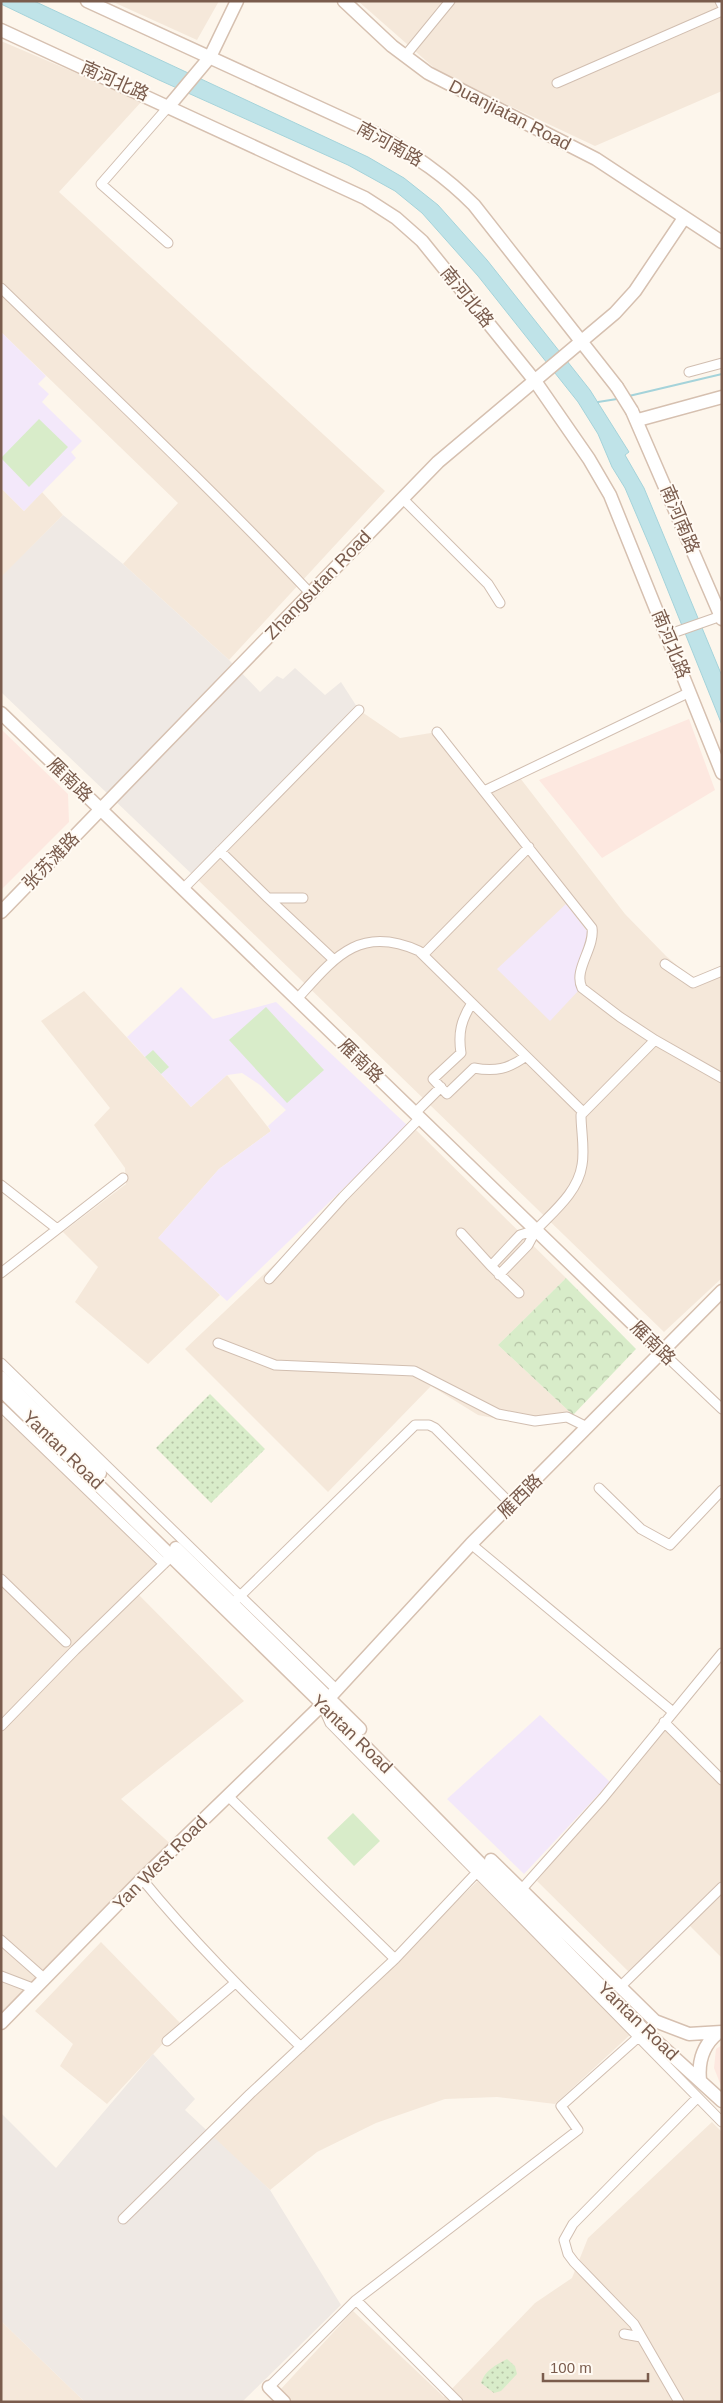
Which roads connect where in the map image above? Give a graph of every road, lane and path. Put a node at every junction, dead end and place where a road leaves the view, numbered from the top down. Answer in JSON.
{"nodes":[{"id":1,"x":87,"y":1,"type":"edge"},
{"id":2,"x":237,"y":1,"type":"edge"},
{"id":3,"x":344,"y":1,"type":"edge"},
{"id":4,"x":450,"y":1,"type":"edge"},
{"id":5,"x":720,"y":1,"type":"edge"},
{"id":6,"x":722,"y":5,"type":"edge"},
{"id":7,"x":722,"y":11,"type":"edge"},
{"id":8,"x":1,"y":30,"type":"edge"},
{"id":9,"x":405,"y":56,"type":"junction"},
{"id":10,"x":210,"y":57,"type":"junction"},
{"id":11,"x":557,"y":83,"type":"dead end"},
{"id":12,"x":173,"y":102,"type":"junction"},
{"id":13,"x":684,"y":218,"type":"junction"},
{"id":14,"x":722,"y":242,"type":"edge"},
{"id":15,"x":168,"y":243,"type":"dead end"},
{"id":16,"x":1,"y":288,"type":"edge"},
{"id":17,"x":582,"y":342,"type":"junction"},
{"id":18,"x":722,"y":363,"type":"edge"},
{"id":19,"x":689,"y":372,"type":"dead end"},
{"id":20,"x":535,"y":381,"type":"junction"},
{"id":21,"x":722,"y":397,"type":"edge"},
{"id":22,"x":635,"y":415,"type":"junction"},
{"id":23,"x":402,"y":498,"type":"junction"},
{"id":24,"x":310,"y":593,"type":"junction"},
{"id":25,"x":500,"y":604,"type":"dead end"},
{"id":26,"x":720,"y":611,"type":"edge"},
{"id":27,"x":667,"y":635,"type":"junction"},
{"id":28,"x":690,"y":692,"type":"junction"},
{"id":29,"x":359,"y":710,"type":"dead end"},
{"id":30,"x":1,"y":713,"type":"edge"},
{"id":31,"x":437,"y":732,"type":"dead end"},
{"id":32,"x":722,"y":773,"type":"edge"},
{"id":33,"x":484,"y":791,"type":"junction"},
{"id":34,"x":101,"y":809,"type":"junction"},
{"id":35,"x":529,"y":847,"type":"junction"},
{"id":36,"x":220,"y":852,"type":"junction"},
{"id":37,"x":183,"y":889,"type":"junction"},
{"id":38,"x":268,"y":898,"type":"junction"},
{"id":39,"x":303,"y":898,"type":"dead end"},
{"id":40,"x":1,"y":912,"type":"edge"},
{"id":41,"x":423,"y":955,"type":"junction"},
{"id":42,"x":333,"y":959,"type":"junction"},
{"id":43,"x":665,"y":964,"type":"dead end"},
{"id":44,"x":722,"y":971,"type":"edge"},
{"id":45,"x":297,"y":999,"type":"junction"},
{"id":46,"x":472,"y":1003,"type":"junction"},
{"id":47,"x":654,"y":1040,"type":"junction"},
{"id":48,"x":526,"y":1056,"type":"junction"},
{"id":49,"x":722,"y":1078,"type":"edge"},
{"id":50,"x":441,"y":1088,"type":"junction"},
{"id":51,"x":583,"y":1112,"type":"junction"},
{"id":52,"x":417,"y":1115,"type":"junction"},
{"id":53,"x":123,"y":1178,"type":"dead end"},
{"id":54,"x":1,"y":1185,"type":"edge"},
{"id":55,"x":56,"y":1228,"type":"junction"},
{"id":56,"x":536,"y":1230,"type":"junction"},
{"id":57,"x":461,"y":1233,"type":"dead end"},
{"id":58,"x":491,"y":1266,"type":"junction"},
{"id":59,"x":1,"y":1273,"type":"edge"},
{"id":60,"x":500,"y":1274,"type":"junction"},
{"id":61,"x":269,"y":1279,"type":"dead end"},
{"id":62,"x":722,"y":1291,"type":"edge"},
{"id":63,"x":519,"y":1292,"type":"dead end"},
{"id":64,"x":218,"y":1343,"type":"dead end"},
{"id":65,"x":662,"y":1352,"type":"junction"},
{"id":66,"x":1,"y":1363,"type":"edge"},
{"id":67,"x":1,"y":1377,"type":"edge"},
{"id":68,"x":1,"y":1390,"type":"edge"},
{"id":69,"x":722,"y":1409,"type":"edge"},
{"id":70,"x":2,"y":1410,"type":"edge"},
{"id":71,"x":587,"y":1427,"type":"junction"},
{"id":72,"x":599,"y":1488,"type":"dead end"},
{"id":73,"x":722,"y":1490,"type":"edge"},
{"id":74,"x":511,"y":1504,"type":"junction"},
{"id":75,"x":470,"y":1544,"type":"junction"},
{"id":76,"x":172,"y":1557,"type":"junction"},
{"id":77,"x":1,"y":1579,"type":"edge"},
{"id":78,"x":236,"y":1599,"type":"junction"},
{"id":79,"x":66,"y":1642,"type":"dead end"},
{"id":80,"x":722,"y":1653,"type":"edge"},
{"id":81,"x":329,"y":1697,"type":"junction"},
{"id":82,"x":673,"y":1712,"type":"junction"},
{"id":83,"x":664,"y":1722,"type":"junction"},
{"id":84,"x":1,"y":1726,"type":"edge"},
{"id":85,"x":722,"y":1780,"type":"edge"},
{"id":86,"x":228,"y":1796,"type":"junction"},
{"id":87,"x":484,"y":1866,"type":"junction"},
{"id":88,"x":142,"y":1879,"type":"junction"},
{"id":89,"x":722,"y":1887,"type":"edge"},
{"id":90,"x":520,"y":1890,"type":"junction"},
{"id":91,"x":1,"y":1940,"type":"edge"},
{"id":92,"x":395,"y":1959,"type":"junction"},
{"id":93,"x":1,"y":1976,"type":"edge"},
{"id":94,"x":44,"y":1979,"type":"junction"},
{"id":95,"x":235,"y":1983,"type":"junction"},
{"id":96,"x":620,"y":1987,"type":"junction"},
{"id":97,"x":35,"y":1989,"type":"junction"},
{"id":98,"x":1,"y":2023,"type":"edge"},
{"id":99,"x":720,"y":2032,"type":"edge"},
{"id":100,"x":642,"y":2033,"type":"junction"},
{"id":101,"x":167,"y":2042,"type":"dead end"},
{"id":102,"x":301,"y":2047,"type":"junction"},
{"id":103,"x":700,"y":2080,"type":"junction"},
{"id":104,"x":698,"y":2098,"type":"junction"},
{"id":105,"x":722,"y":2101,"type":"edge"},
{"id":106,"x":722,"y":2122,"type":"edge"},
{"id":107,"x":123,"y":2219,"type":"dead end"},
{"id":108,"x":356,"y":2300,"type":"junction"},
{"id":109,"x":624,"y":2334,"type":"dead end"},
{"id":110,"x":640,"y":2336,"type":"junction"},
{"id":111,"x":268,"y":2387,"type":"joint"},
{"id":112,"x":284,"y":2402,"type":"edge"},
{"id":113,"x":458,"y":2402,"type":"edge"},
{"id":114,"x":679,"y":2402,"type":"edge"}],
"edges":[{"from":1,"to":10,"type":"main road","name":"南河南路"},
{"from":2,"to":10,"type":"main road"},
{"from":3,"to":9,"type":"main road","name":"Duanjiatan Road"},
{"from":4,"to":9,"type":"street"},
{"from":5,"to":6,"type":"street"},
{"from":7,"to":11,"type":"street"},
{"from":8,"to":12,"type":"main road","name":"南河北路"},
{"from":9,"to":13,"type":"main road","name":"Duanjiatan Road"},
{"from":10,"to":12,"type":"main road"},
{"from":10,"to":17,"type":"main road","name":"南河南路"},
{"from":12,"to":15,"type":"street"},
{"from":12,"to":20,"type":"main road","name":"南河北路"},
{"from":13,"to":14,"type":"main road","name":"Duanjiatan Road"},
{"from":13,"to":17,"type":"main road"},
{"from":16,"to":24,"type":"street"},
{"from":17,"to":20,"type":"main road","name":"Zhangsutan Road"},
{"from":17,"to":22,"type":"main road","name":"南河南路","bridge":true},
{"from":18,"to":19,"type":"street"},
{"from":20,"to":23,"type":"main road","name":"Zhangsutan Road"},
{"from":20,"to":27,"type":"main road","name":"南河北路"},
{"from":21,"to":22,"type":"main road"},
{"from":22,"to":26,"type":"main road","name":"南河南路"},
{"from":23,"to":24,"type":"main road","name":"Zhangsutan Road"},
{"from":23,"to":25,"type":"street"},
{"from":24,"to":34,"type":"main road","name":"Zhangsutan Road"},
{"from":26,"to":27,"type":"street"},
{"from":27,"to":28,"type":"main road","name":"南河北路"},
{"from":28,"to":32,"type":"main road","name":"南河北路"},
{"from":28,"to":33,"type":"street"},
{"from":29,"to":36,"type":"street"},
{"from":30,"to":34,"type":"main road","name":"雁南路"},
{"from":31,"to":33,"type":"street"},
{"from":33,"to":35,"type":"street"},
{"from":34,"to":37,"type":"main road","name":"雁南路"},
{"from":34,"to":40,"type":"main road","name":"张苏滩路"},
{"from":35,"to":41,"type":"street"},
{"from":35,"to":47,"type":"street"},
{"from":36,"to":37,"type":"street"},
{"from":36,"to":38,"type":"street"},
{"from":37,"to":45,"type":"main road","name":"雁南路"},
{"from":38,"to":39,"type":"street"},
{"from":38,"to":42,"type":"street"},
{"from":41,"to":42,"type":"street"},
{"from":41,"to":46,"type":"street"},
{"from":42,"to":45,"type":"street"},
{"from":43,"to":44,"type":"street"},
{"from":45,"to":52,"type":"main road","name":"雁南路"},
{"from":46,"to":48,"type":"street"},
{"from":46,"to":50,"type":"street"},
{"from":47,"to":49,"type":"street"},
{"from":47,"to":51,"type":"street"},
{"from":48,"to":50,"type":"street"},
{"from":48,"to":51,"type":"street"},
{"from":50,"to":52,"type":"street"},
{"from":51,"to":56,"type":"street"},
{"from":52,"to":56,"type":"main road","name":"雁南路"},
{"from":52,"to":61,"type":"street"},
{"from":53,"to":55,"type":"street"},
{"from":54,"to":55,"type":"street"},
{"from":55,"to":59,"type":"street"},
{"from":56,"to":58,"type":"street"},
{"from":56,"to":60,"type":"street"},
{"from":56,"to":65,"type":"main road","name":"雁南路"},
{"from":57,"to":58,"type":"street"},
{"from":58,"to":60,"type":"street"},
{"from":60,"to":63,"type":"street"},
{"from":62,"to":65,"type":"main road","name":"雁西路"},
{"from":64,"to":71,"type":"street"},
{"from":65,"to":69,"type":"street","name":"雁南路"},
{"from":65,"to":71,"type":"main road","name":"雁西路"},
{"from":66,"to":78,"type":"street","name":"Yantan Road"},
{"from":67,"to":76,"type":"main road","name":"Yantan Road"},
{"from":68,"to":76,"type":"main road","name":"Yantan Road"},
{"from":70,"to":76,"type":"street","name":"Yantan Road"},
{"from":71,"to":74,"type":"main road","name":"雁西路"},
{"from":72,"to":73,"type":"street"},
{"from":74,"to":75,"type":"main road","name":"雁西路"},
{"from":74,"to":78,"type":"street"},
{"from":75,"to":81,"type":"main road","name":"雁西路"},
{"from":75,"to":82,"type":"street"},
{"from":76,"to":78,"type":"main road","name":"Yantan Road"},
{"from":76,"to":81,"type":"main road","name":"Yantan Road"},
{"from":76,"to":84,"type":"street"},
{"from":77,"to":79,"type":"street"},
{"from":78,"to":81,"type":"main road","name":"Yantan Road"},
{"from":80,"to":82,"type":"street"},
{"from":81,"to":86,"type":"main road","name":"Yan West Road"},
{"from":81,"to":87,"type":"main road","name":"Yantan Road"},
{"from":82,"to":83,"type":"street"},
{"from":83,"to":85,"type":"street"},
{"from":83,"to":90,"type":"street"},
{"from":86,"to":88,"type":"main road","name":"Yan West Road"},
{"from":86,"to":92,"type":"street"},
{"from":87,"to":90,"type":"main road","name":"Yantan Road"},
{"from":87,"to":92,"type":"street"},
{"from":87,"to":100,"type":"main road","name":"Yantan Road"},
{"from":88,"to":94,"type":"main road","name":"Yan West Road"},
{"from":88,"to":95,"type":"street"},
{"from":89,"to":96,"type":"street"},
{"from":90,"to":96,"type":"main road","name":"Yantan Road"},
{"from":91,"to":94,"type":"street"},
{"from":92,"to":102,"type":"street"},
{"from":93,"to":97,"type":"street"},
{"from":94,"to":97,"type":"main road","name":"Yan West Road"},
{"from":95,"to":101,"type":"street"},
{"from":95,"to":102,"type":"street"},
{"from":96,"to":99,"type":"main road","name":"Yantan Road"},
{"from":97,"to":98,"type":"main road","name":"Yan West Road"},
{"from":99,"to":103,"type":"main road","name":"Yantan Road"},
{"from":100,"to":103,"type":"main road","name":"Yantan Road"},
{"from":100,"to":104,"type":"street"},
{"from":100,"to":108,"type":"street"},
{"from":102,"to":107,"type":"street"},
{"from":103,"to":105,"type":"main road","name":"Yantan Road"},
{"from":104,"to":106,"type":"street"},
{"from":104,"to":110,"type":"street"},
{"from":108,"to":111,"type":"street"},
{"from":108,"to":113,"type":"street"},
{"from":109,"to":110,"type":"street"},
{"from":110,"to":114,"type":"street"},
{"from":111,"to":112,"type":"main road"}]}
